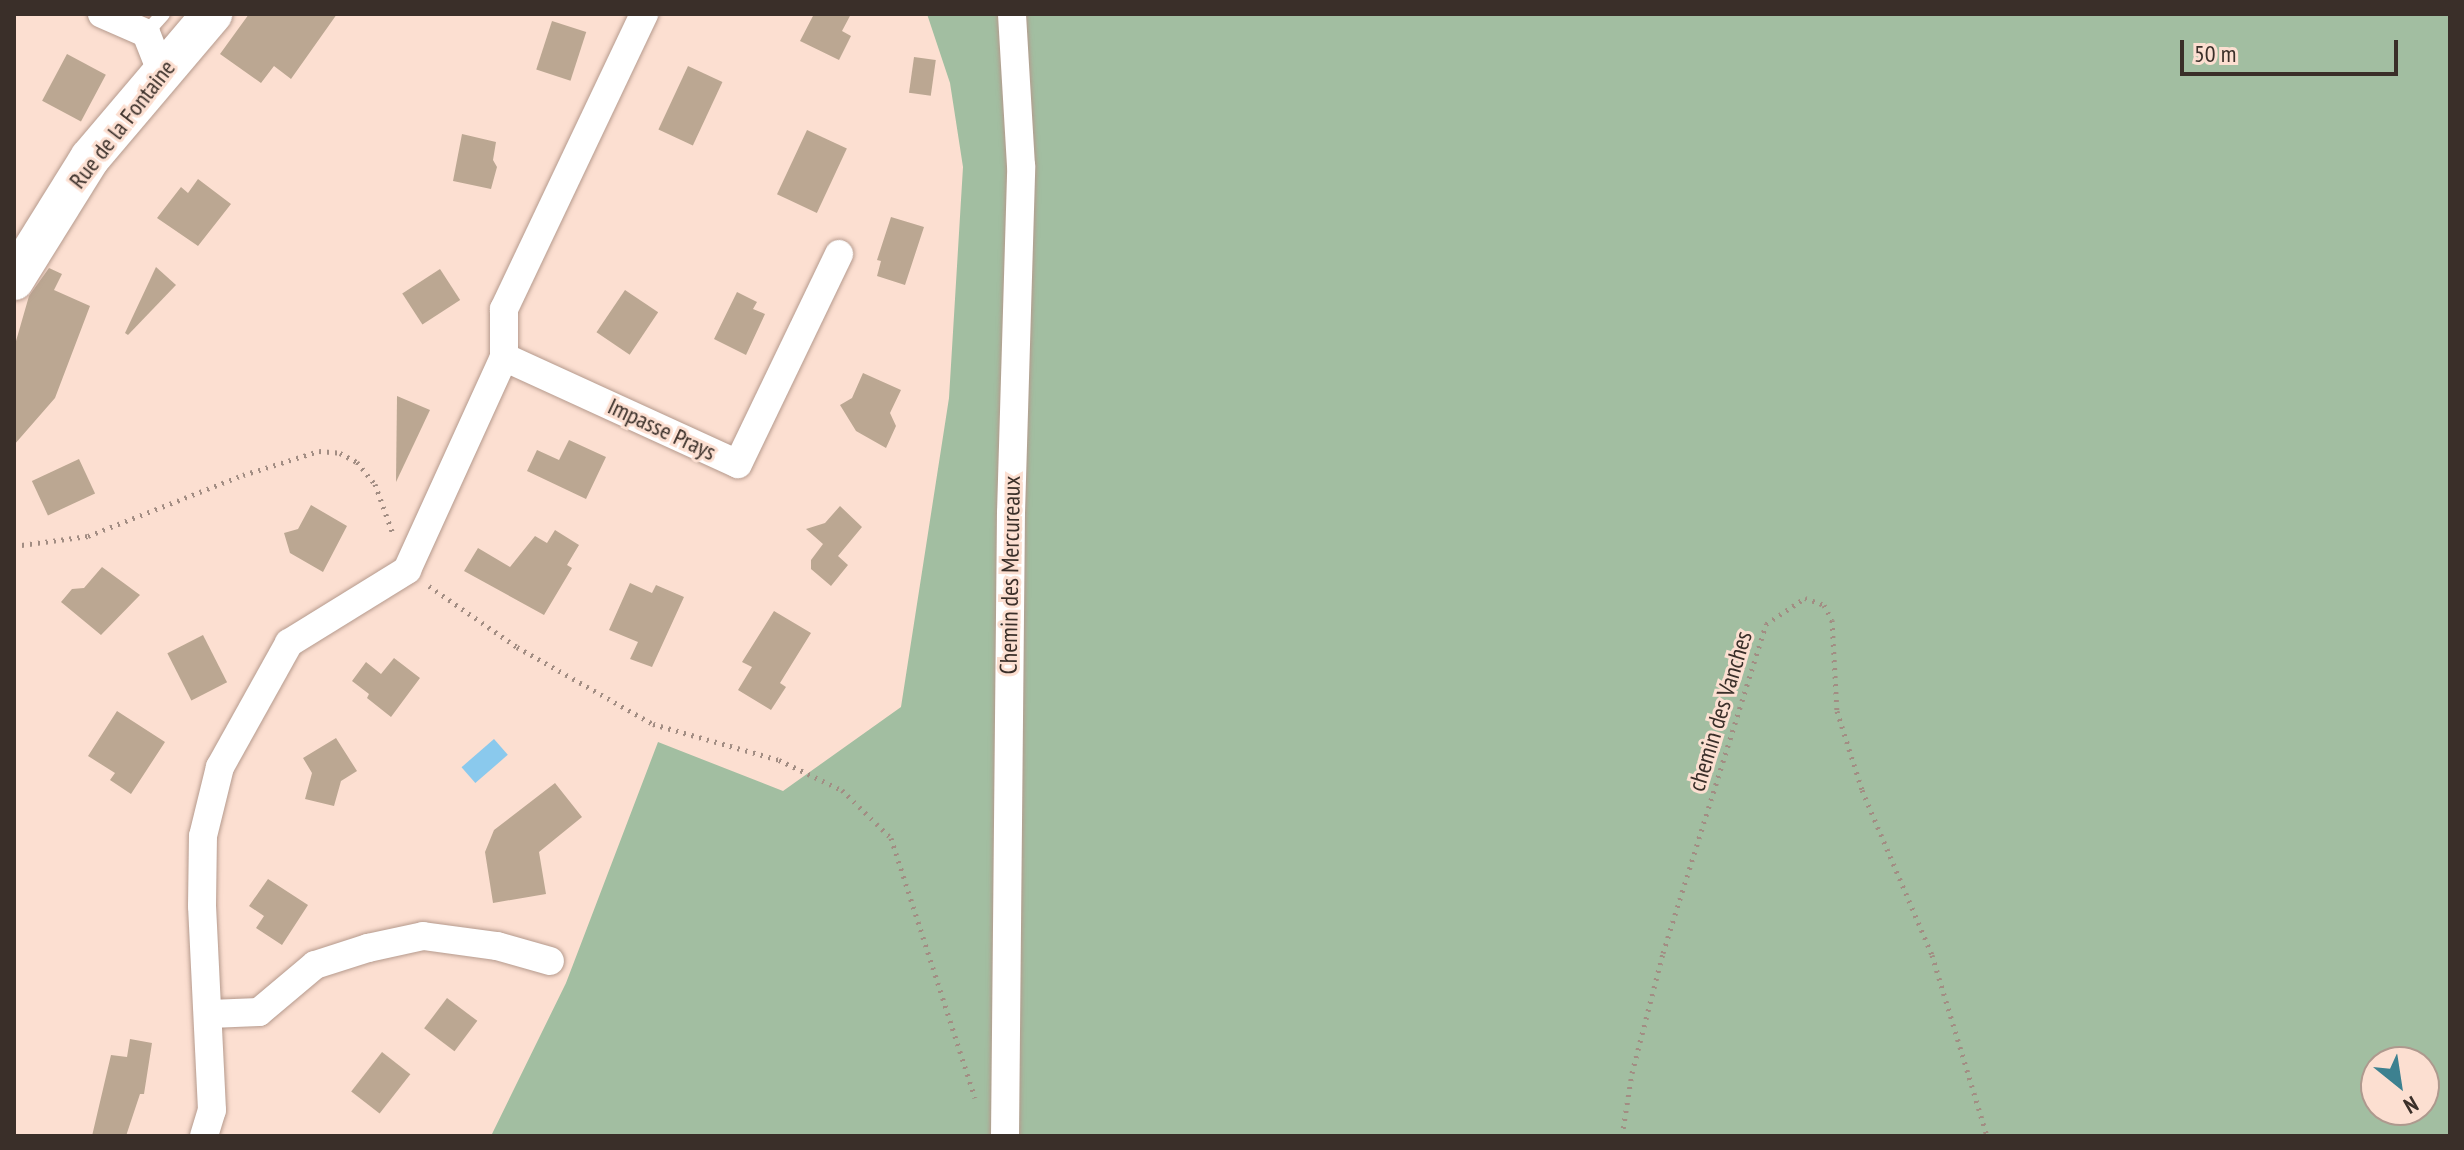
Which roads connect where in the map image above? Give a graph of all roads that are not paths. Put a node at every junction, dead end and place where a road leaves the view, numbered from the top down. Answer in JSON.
{"nodes":[{"id":1,"x":102,"y":14,"type":"edge"},
{"id":2,"x":212,"y":14,"type":"edge"},
{"id":3,"x":644,"y":14,"type":"edge"},
{"id":4,"x":1012,"y":14,"type":"edge"},
{"id":5,"x":154,"y":23,"type":"edge"},
{"id":6,"x":161,"y":71,"type":"junction"},
{"id":7,"x":839,"y":254,"type":"dead end"},
{"id":8,"x":14,"y":280,"type":"edge"},
{"id":9,"x":504,"y":357,"type":"junction"},
{"id":10,"x":550,"y":961,"type":"dead end"},
{"id":11,"x":210,"y":1014,"type":"junction"},
{"id":12,"x":204,"y":1136,"type":"edge"},
{"id":13,"x":1005,"y":1136,"type":"edge"}],
"edges":[{"from":1,"to":5,"type":"street"},
{"from":2,"to":6,"type":"street","name":"Rue de la Fontaine"},
{"from":3,"to":9,"type":"street"},
{"from":4,"to":13,"type":"street","name":"Chemin des Mercureaux"},
{"from":5,"to":6,"type":"street"},
{"from":6,"to":8,"type":"street","name":"Rue de la Fontaine"},
{"from":7,"to":9,"type":"street","name":"Impasse Prays"},
{"from":9,"to":11,"type":"street"},
{"from":10,"to":11,"type":"street"},
{"from":11,"to":12,"type":"street"}]}
